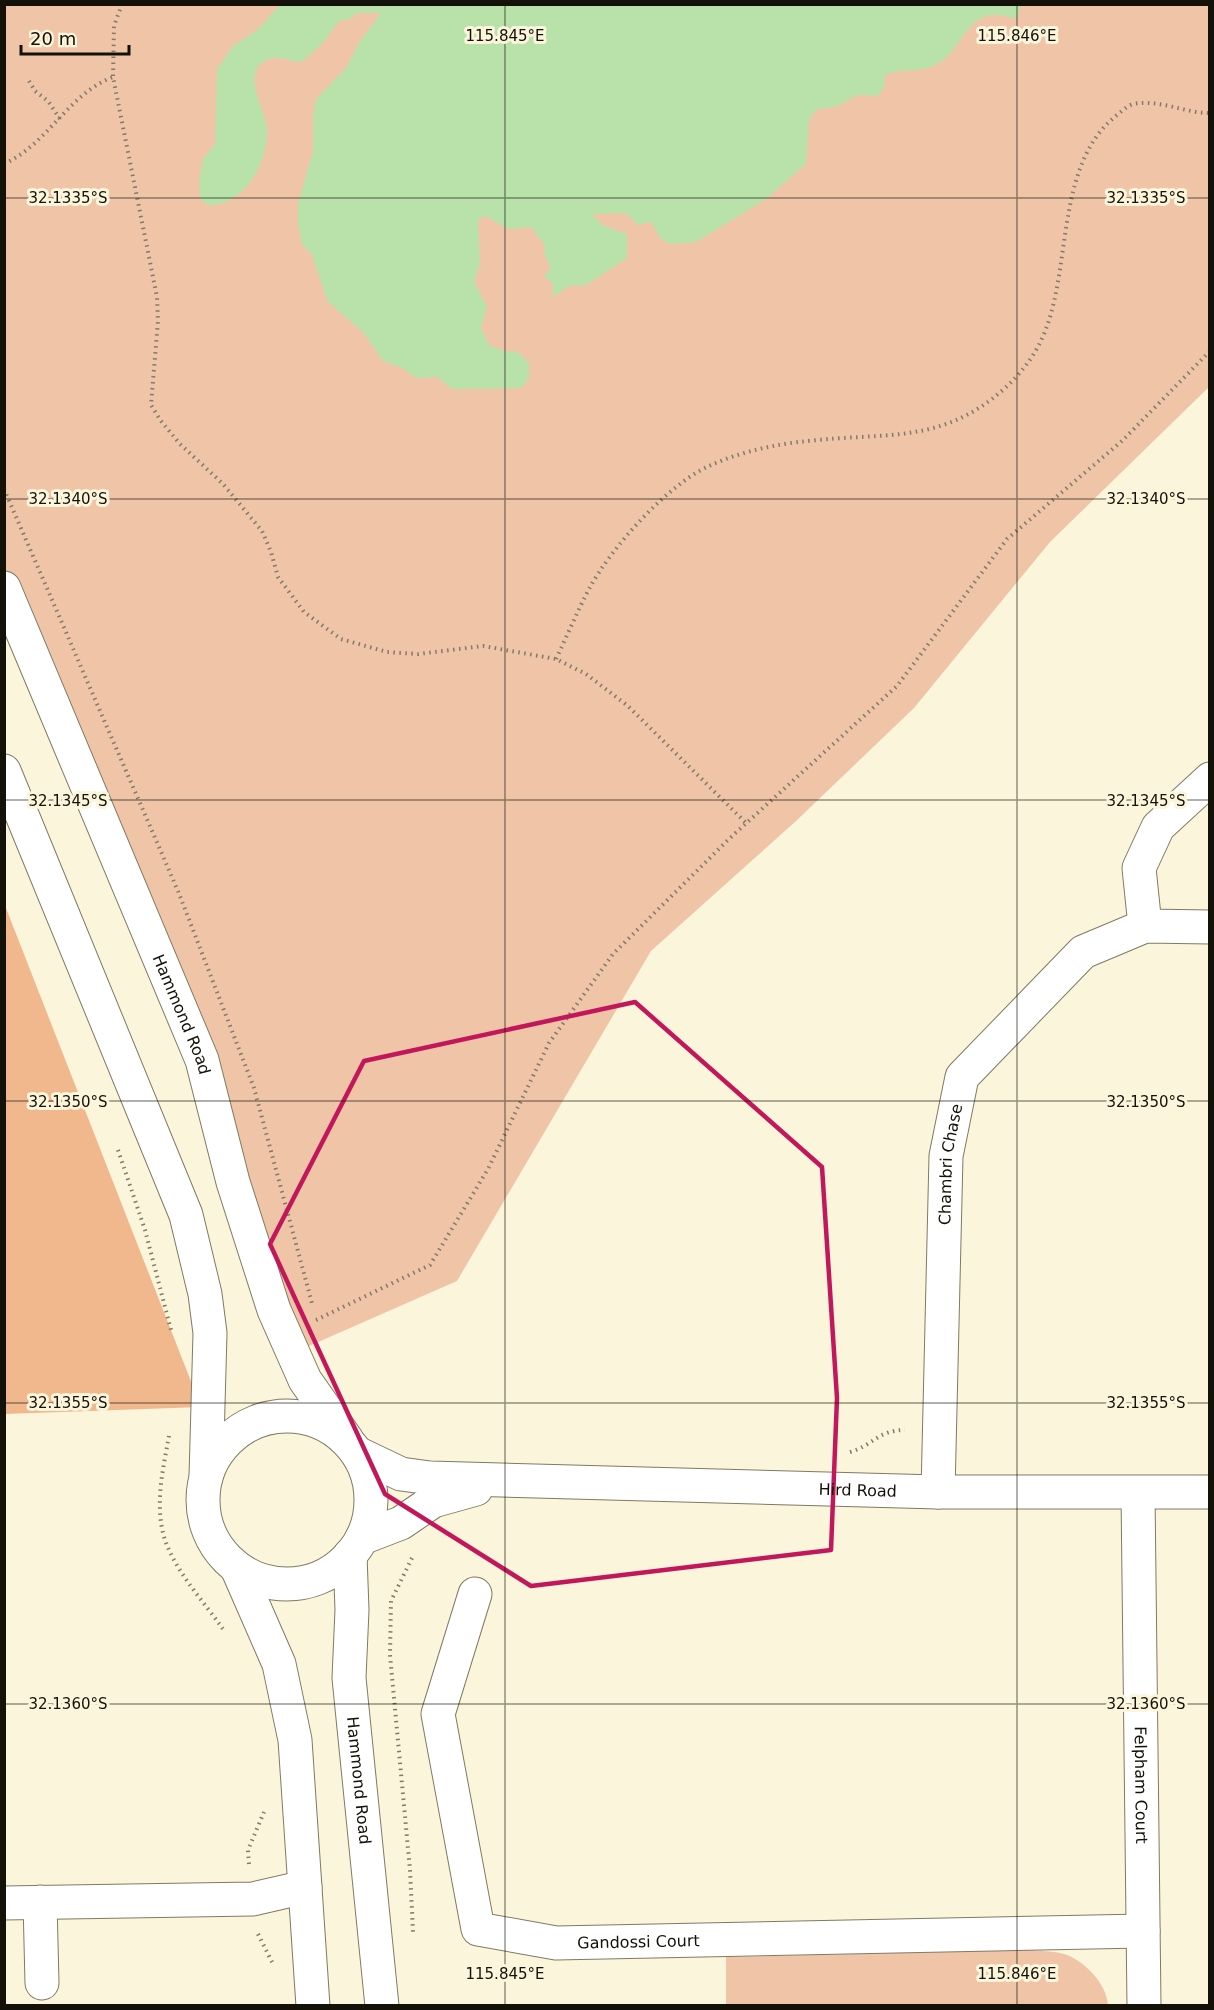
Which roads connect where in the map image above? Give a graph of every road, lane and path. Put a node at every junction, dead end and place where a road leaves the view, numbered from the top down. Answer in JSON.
{"nodes":[{"id":1,"x":122,"y":4,"type":"edge"},
{"id":2,"x":112,"y":77,"type":"junction"},
{"id":3,"x":29,"y":81,"type":"dead end"},
{"id":4,"x":1209,"y":113,"type":"edge"},
{"id":5,"x":60,"y":119,"type":"junction"},
{"id":6,"x":4,"y":164,"type":"edge"},
{"id":7,"x":1209,"y":351,"type":"edge"},
{"id":8,"x":4,"y":588,"type":"edge"},
{"id":9,"x":556,"y":659,"type":"junction"},
{"id":10,"x":4,"y":771,"type":"edge"},
{"id":11,"x":1209,"y":779,"type":"edge"},
{"id":12,"x":746,"y":823,"type":"junction"},
{"id":13,"x":1145,"y":926,"type":"junction"},
{"id":14,"x":1209,"y":927,"type":"edge"},
{"id":15,"x":117,"y":1145,"type":"dead end"},
{"id":16,"x":172,"y":1332,"type":"dead end"},
{"id":17,"x":285,"y":1334,"type":"junction"},
{"id":18,"x":171,"y":1427,"type":"dead end"},
{"id":19,"x":352,"y":1446,"type":"junction"},
{"id":20,"x":206,"y":1477,"type":"junction"},
{"id":21,"x":504,"y":1481,"type":"junction"},
{"id":22,"x":938,"y":1492,"type":"junction"},
{"id":23,"x":1209,"y":1492,"type":"edge"},
{"id":24,"x":1138,"y":1493,"type":"junction"},
{"id":25,"x":356,"y":1546,"type":"junction"},
{"id":26,"x":237,"y":1568,"type":"junction"},
{"id":27,"x":475,"y":1594,"type":"dead end"},
{"id":28,"x":228,"y":1636,"type":"dead end"},
{"id":29,"x":264,"y":1810,"type":"dead end"},
{"id":30,"x":305,"y":1887,"type":"junction"},
{"id":31,"x":254,"y":1899,"type":"junction"},
{"id":32,"x":40,"y":1902,"type":"junction"},
{"id":33,"x":4,"y":1903,"type":"edge"},
{"id":34,"x":1143,"y":1931,"type":"junction"},
{"id":35,"x":279,"y":1973,"type":"dead end"},
{"id":36,"x":42,"y":1983,"type":"dead end"},
{"id":37,"x":313,"y":2006,"type":"edge"},
{"id":38,"x":382,"y":2006,"type":"edge"},
{"id":39,"x":1144,"y":2006,"type":"edge"}],
"edges":[{"from":1,"to":2,"type":"path"},
{"from":2,"to":5,"type":"path"},
{"from":2,"to":9,"type":"path"},
{"from":3,"to":5,"type":"path"},
{"from":4,"to":9,"type":"path"},
{"from":5,"to":6,"type":"path"},
{"from":7,"to":12,"type":"path"},
{"from":8,"to":17,"type":"street","name":"Hammond Road"},
{"from":9,"to":12,"type":"path"},
{"from":10,"to":20,"type":"street"},
{"from":11,"to":13,"type":"street"},
{"from":12,"to":17,"type":"path"},
{"from":13,"to":14,"type":"street","name":"Chambri Chase"},
{"from":13,"to":22,"type":"street","name":"Chambri Chase"},
{"from":15,"to":16,"type":"path"},
{"from":17,"to":19,"type":"street","name":"Hammond Road"},
{"from":18,"to":28,"type":"path"},
{"from":19,"to":20,"type":"street"},
{"from":19,"to":21,"type":"street","name":"Hird Road"},
{"from":19,"to":25,"type":"street"},
{"from":20,"to":26,"type":"street"},
{"from":21,"to":22,"type":"street","name":"Hird Road"},
{"from":21,"to":25,"type":"street","name":"Hird Road"},
{"from":22,"to":24,"type":"street","name":"Hird Road"},
{"from":23,"to":24,"type":"street","name":"Hird Road"},
{"from":24,"to":34,"type":"street","name":"Felpham Court"},
{"from":25,"to":26,"type":"street"},
{"from":25,"to":38,"type":"street","name":"Hammond Road"},
{"from":26,"to":30,"type":"street"},
{"from":27,"to":34,"type":"street","name":"Gandossi Court"},
{"from":29,"to":31,"type":"path"},
{"from":30,"to":31,"type":"street"},
{"from":30,"to":37,"type":"street"},
{"from":31,"to":32,"type":"street"},
{"from":31,"to":35,"type":"path"},
{"from":32,"to":33,"type":"street"},
{"from":32,"to":36,"type":"street"},
{"from":34,"to":39,"type":"street","name":"Felpham Court"}]}
